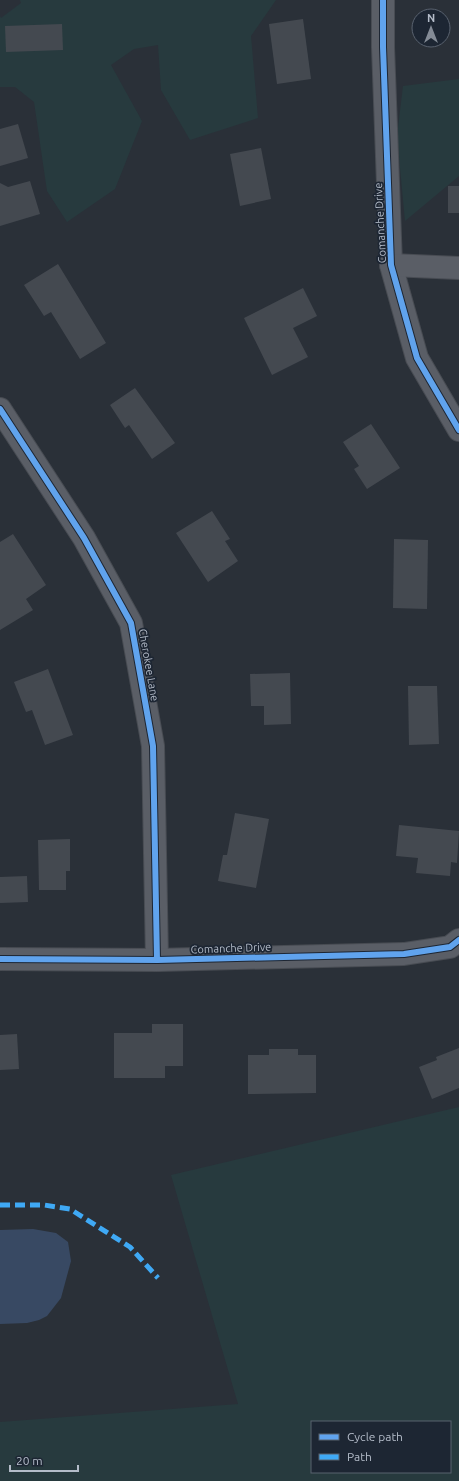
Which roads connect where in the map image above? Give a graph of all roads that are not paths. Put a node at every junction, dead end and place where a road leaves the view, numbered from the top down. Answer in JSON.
{"nodes":[{"id":1,"x":383,"y":0,"type":"edge"},
{"id":2,"x":391,"y":265,"type":"junction"},
{"id":3,"x":459,"y":268,"type":"edge"},
{"id":4,"x":0,"y":409,"type":"edge"},
{"id":5,"x":459,"y":430,"type":"edge"},
{"id":6,"x":459,"y":940,"type":"edge"},
{"id":7,"x":0,"y":959,"type":"edge"},
{"id":8,"x":157,"y":960,"type":"junction"}],
"edges":[{"from":1,"to":2,"type":"street","name":"Comanche Drive"},
{"from":2,"to":3,"type":"street"},
{"from":2,"to":5,"type":"street","name":"Comanche Drive"},
{"from":4,"to":8,"type":"street","name":"Cherokee Lane"},
{"from":6,"to":8,"type":"street","name":"Comanche Drive"},
{"from":7,"to":8,"type":"street","name":"Comanche Drive"}]}
